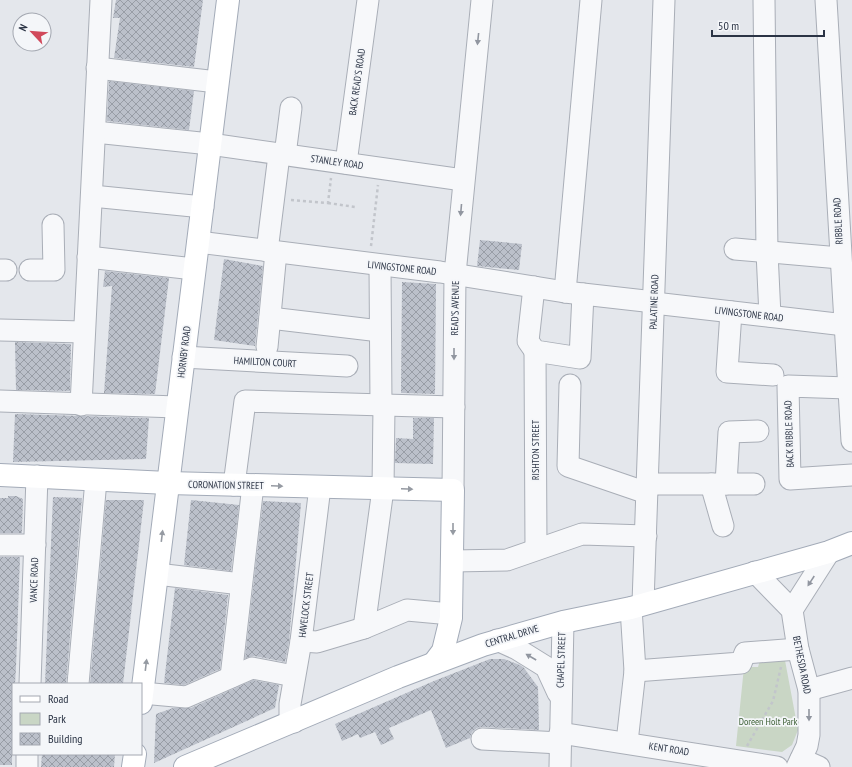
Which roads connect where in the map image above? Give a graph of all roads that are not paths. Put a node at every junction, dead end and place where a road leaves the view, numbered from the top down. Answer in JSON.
{"nodes":[{"id":1,"x":101,"y":0,"type":"edge"},
{"id":2,"x":228,"y":0,"type":"edge"},
{"id":3,"x":368,"y":0,"type":"edge"},
{"id":4,"x":482,"y":0,"type":"edge"},
{"id":5,"x":591,"y":0,"type":"edge"},
{"id":6,"x":664,"y":0,"type":"edge"},
{"id":7,"x":764,"y":0,"type":"edge"},
{"id":8,"x":826,"y":0,"type":"edge"},
{"id":9,"x":97,"y":68,"type":"junction"},
{"id":10,"x":217,"y":82,"type":"junction"},
{"id":11,"x":291,"y":108,"type":"dead end"},
{"id":12,"x":95,"y":132,"type":"junction"},
{"id":13,"x":210,"y":144,"type":"junction"},
{"id":14,"x":282,"y":155,"type":"junction"},
{"id":15,"x":340,"y":162,"type":"junction"},
{"id":16,"x":463,"y":180,"type":"junction"},
{"id":17,"x":92,"y":196,"type":"junction"},
{"id":18,"x":203,"y":207,"type":"junction"},
{"id":19,"x":53,"y":225,"type":"dead end"},
{"id":20,"x":198,"y":242,"type":"junction"},
{"id":21,"x":735,"y":249,"type":"dead end"},
{"id":22,"x":272,"y":251,"type":"junction"},
{"id":23,"x":766,"y":252,"type":"junction"},
{"id":24,"x":88,"y":257,"type":"junction"},
{"id":25,"x":840,"y":258,"type":"junction"},
{"id":26,"x":375,"y":265,"type":"junction"},
{"id":27,"x":194,"y":269,"type":"junction"},
{"id":28,"x":30,"y":270,"type":"dead end"},
{"id":29,"x":455,"y":274,"type":"junction"},
{"id":30,"x":534,"y":287,"type":"junction"},
{"id":31,"x":574,"y":293,"type":"junction"},
{"id":32,"x":654,"y":302,"type":"junction"},
{"id":33,"x":732,"y":312,"type":"junction"},
{"id":34,"x":770,"y":316,"type":"junction"},
{"id":35,"x":270,"y":318,"type":"junction"},
{"id":36,"x":844,"y":325,"type":"junction"},
{"id":37,"x":0,"y":330,"type":"edge"},
{"id":38,"x":380,"y":330,"type":"junction"},
{"id":39,"x":84,"y":332,"type":"junction"},
{"id":40,"x":267,"y":347,"type":"dead end"},
{"id":41,"x":535,"y":351,"type":"junction"},
{"id":42,"x":183,"y":357,"type":"junction"},
{"id":43,"x":580,"y":358,"type":"junction"},
{"id":44,"x":348,"y":366,"type":"dead end"},
{"id":45,"x":773,"y":375,"type":"dead end"},
{"id":46,"x":848,"y":388,"type":"junction"},
{"id":47,"x":0,"y":401,"type":"edge"},
{"id":48,"x":81,"y":405,"type":"junction"},
{"id":49,"x":382,"y":406,"type":"junction"},
{"id":50,"x":177,"y":407,"type":"junction"},
{"id":51,"x":454,"y":407,"type":"junction"},
{"id":52,"x":758,"y":431,"type":"dead end"},
{"id":53,"x":852,"y":441,"type":"edge"},
{"id":54,"x":852,"y":474,"type":"edge"},
{"id":55,"x":0,"y":475,"type":"edge"},
{"id":56,"x":37,"y":476,"type":"junction"},
{"id":57,"x":96,"y":480,"type":"junction"},
{"id":58,"x":168,"y":484,"type":"junction"},
{"id":59,"x":719,"y":484,"type":"junction"},
{"id":60,"x":754,"y":484,"type":"dead end"},
{"id":61,"x":243,"y":485,"type":"junction"},
{"id":62,"x":320,"y":487,"type":"junction"},
{"id":63,"x":647,"y":488,"type":"junction"},
{"id":64,"x":383,"y":489,"type":"junction"},
{"id":65,"x":453,"y":490,"type":"junction"},
{"id":66,"x":723,"y":526,"type":"dead end"},
{"id":67,"x":646,"y":536,"type":"junction"},
{"id":68,"x":852,"y":543,"type":"edge"},
{"id":69,"x":0,"y":545,"type":"edge"},
{"id":70,"x":35,"y":545,"type":"junction"},
{"id":71,"x":536,"y":549,"type":"junction"},
{"id":72,"x":829,"y":552,"type":"junction"},
{"id":73,"x":453,"y":561,"type":"junction"},
{"id":74,"x":756,"y":572,"type":"junction"},
{"id":75,"x":157,"y":574,"type":"junction"},
{"id":76,"x":241,"y":584,"type":"junction"},
{"id":77,"x":637,"y":606,"type":"junction"},
{"id":78,"x":792,"y":610,"type":"junction"},
{"id":79,"x":451,"y":616,"type":"junction"},
{"id":80,"x":563,"y":622,"type":"junction"},
{"id":81,"x":364,"y":628,"type":"junction"},
{"id":82,"x":301,"y":641,"type":"junction"},
{"id":83,"x":490,"y":643,"type":"junction"},
{"id":84,"x":790,"y":650,"type":"junction"},
{"id":85,"x":434,"y":663,"type":"junction"},
{"id":86,"x":635,"y":671,"type":"junction"},
{"id":87,"x":294,"y":676,"type":"junction"},
{"id":88,"x":231,"y":677,"type":"junction"},
{"id":89,"x":852,"y":678,"type":"edge"},
{"id":90,"x":30,"y":683,"type":"edge"},
{"id":91,"x":78,"y":683,"type":"edge"},
{"id":92,"x":809,"y":690,"type":"junction"},
{"id":93,"x":142,"y":698,"type":"edge"},
{"id":94,"x":560,"y":699,"type":"junction"},
{"id":95,"x":294,"y":722,"type":"junction"},
{"id":96,"x":560,"y":738,"type":"junction"},
{"id":97,"x":482,"y":739,"type":"dead end"},
{"id":98,"x":627,"y":742,"type":"junction"},
{"id":99,"x":27,"y":755,"type":"edge"},
{"id":100,"x":135,"y":755,"type":"edge"},
{"id":101,"x":806,"y":764,"type":"edge"},
{"id":102,"x":27,"y":767,"type":"edge"},
{"id":103,"x":133,"y":767,"type":"edge"},
{"id":104,"x":185,"y":767,"type":"edge"},
{"id":105,"x":560,"y":767,"type":"edge"},
{"id":106,"x":777,"y":767,"type":"edge"}],
"edges":[{"from":1,"to":9,"type":"street"},
{"from":2,"to":10,"type":"main road","name":"HORNBY ROAD"},
{"from":3,"to":15,"type":"street","name":"BACK READ'S ROAD"},
{"from":4,"to":16,"type":"street","name":"READ'S AVENUE","one_way":true},
{"from":5,"to":31,"type":"street"},
{"from":6,"to":32,"type":"street","name":"PALATINE ROAD"},
{"from":7,"to":23,"type":"street"},
{"from":8,"to":25,"type":"street","name":"RIBBLE ROAD"},
{"from":9,"to":10,"type":"street"},
{"from":9,"to":12,"type":"street"},
{"from":10,"to":13,"type":"main road","name":"HORNBY ROAD"},
{"from":11,"to":14,"type":"street"},
{"from":12,"to":13,"type":"street","name":"STANLEY ROAD"},
{"from":12,"to":17,"type":"street"},
{"from":13,"to":14,"type":"street","name":"STANLEY ROAD"},
{"from":13,"to":18,"type":"main road","name":"HORNBY ROAD"},
{"from":14,"to":15,"type":"street","name":"STANLEY ROAD"},
{"from":14,"to":22,"type":"street"},
{"from":15,"to":16,"type":"street","name":"STANLEY ROAD"},
{"from":16,"to":29,"type":"street","name":"READ'S AVENUE","one_way":true},
{"from":17,"to":18,"type":"street"},
{"from":17,"to":24,"type":"street"},
{"from":18,"to":20,"type":"main road","name":"HORNBY ROAD"},
{"from":19,"to":28,"type":"street"},
{"from":20,"to":22,"type":"street","name":"LIVINGSTONE ROAD"},
{"from":20,"to":27,"type":"main road","name":"HORNBY ROAD"},
{"from":21,"to":23,"type":"street"},
{"from":22,"to":26,"type":"street","name":"LIVINGSTONE ROAD"},
{"from":22,"to":35,"type":"street"},
{"from":23,"to":25,"type":"street"},
{"from":23,"to":34,"type":"street"},
{"from":24,"to":27,"type":"street"},
{"from":24,"to":39,"type":"street"},
{"from":25,"to":36,"type":"street","name":"RIBBLE ROAD"},
{"from":26,"to":29,"type":"street","name":"LIVINGSTONE ROAD"},
{"from":26,"to":38,"type":"street"},
{"from":27,"to":42,"type":"main road","name":"HORNBY ROAD"},
{"from":29,"to":30,"type":"street","name":"LIVINGSTONE ROAD"},
{"from":29,"to":51,"type":"street","name":"READ'S AVENUE","one_way":true},
{"from":30,"to":31,"type":"street","name":"LIVINGSTONE ROAD"},
{"from":30,"to":41,"type":"street","name":"RISHTON STREET"},
{"from":31,"to":32,"type":"street","name":"LIVINGSTONE ROAD"},
{"from":31,"to":43,"type":"street"},
{"from":32,"to":33,"type":"street","name":"LIVINGSTONE ROAD"},
{"from":32,"to":63,"type":"street","name":"PALATINE ROAD"},
{"from":33,"to":34,"type":"street","name":"LIVINGSTONE ROAD"},
{"from":33,"to":45,"type":"street"},
{"from":34,"to":36,"type":"street","name":"LIVINGSTONE ROAD"},
{"from":35,"to":38,"type":"street"},
{"from":35,"to":40,"type":"street"},
{"from":36,"to":46,"type":"street","name":"RIBBLE ROAD"},
{"from":37,"to":39,"type":"street"},
{"from":38,"to":49,"type":"street"},
{"from":39,"to":48,"type":"street"},
{"from":41,"to":43,"type":"street"},
{"from":41,"to":71,"type":"street","name":"RISHTON STREET"},
{"from":42,"to":44,"type":"street","name":"HAMILTON COURT"},
{"from":42,"to":50,"type":"main road","name":"HORNBY ROAD"},
{"from":43,"to":63,"type":"street"},
{"from":46,"to":53,"type":"street","name":"RIBBLE ROAD"},
{"from":46,"to":54,"type":"street","name":"BACK RIBBLE ROAD"},
{"from":47,"to":48,"type":"street"},
{"from":48,"to":50,"type":"street"},
{"from":49,"to":51,"type":"street"},
{"from":49,"to":61,"type":"street"},
{"from":49,"to":64,"type":"street"},
{"from":50,"to":58,"type":"main road","name":"HORNBY ROAD"},
{"from":51,"to":65,"type":"street","name":"READ'S AVENUE"},
{"from":52,"to":59,"type":"street"},
{"from":55,"to":56,"type":"main road","name":"CORONATION STREET"},
{"from":56,"to":57,"type":"main road","name":"CORONATION STREET"},
{"from":56,"to":70,"type":"street","name":"VANCE ROAD"},
{"from":57,"to":58,"type":"main road","name":"CORONATION STREET"},
{"from":57,"to":91,"type":"street"},
{"from":58,"to":61,"type":"main road","name":"CORONATION STREET"},
{"from":75,"to":58,"type":"main road","name":"HORNBY ROAD","one_way":true},
{"from":59,"to":60,"type":"street"},
{"from":59,"to":63,"type":"street"},
{"from":59,"to":66,"type":"street"},
{"from":61,"to":62,"type":"main road","name":"CORONATION STREET","one_way":true},
{"from":61,"to":76,"type":"street"},
{"from":62,"to":64,"type":"main road","name":"CORONATION STREET"},
{"from":62,"to":82,"type":"street","name":"HAVELOCK STREET"},
{"from":63,"to":67,"type":"street","name":"PALATINE ROAD"},
{"from":64,"to":65,"type":"main road","name":"CORONATION STREET","one_way":true},
{"from":64,"to":81,"type":"street"},
{"from":65,"to":73,"type":"main road","name":"READ'S AVENUE","one_way":true},
{"from":67,"to":71,"type":"street"},
{"from":67,"to":77,"type":"street","name":"PALATINE ROAD"},
{"from":68,"to":72,"type":"main road","name":"CENTRAL DRIVE"},
{"from":69,"to":70,"type":"street"},
{"from":70,"to":90,"type":"street","name":"VANCE ROAD"},
{"from":71,"to":73,"type":"street"},
{"from":72,"to":74,"type":"main road","name":"CENTRAL DRIVE"},
{"from":72,"to":78,"type":"street","one_way":true},
{"from":73,"to":79,"type":"main road","name":"READ'S AVENUE"},
{"from":74,"to":77,"type":"main road","name":"CENTRAL DRIVE"},
{"from":74,"to":78,"type":"street"},
{"from":75,"to":76,"type":"street"},
{"from":93,"to":75,"type":"main road","name":"HORNBY ROAD","one_way":true},
{"from":76,"to":88,"type":"street"},
{"from":77,"to":80,"type":"main road","name":"CENTRAL DRIVE"},
{"from":77,"to":86,"type":"street","name":"PALATINE ROAD"},
{"from":78,"to":84,"type":"street","name":"BETHESDA ROAD"},
{"from":79,"to":81,"type":"street"},
{"from":79,"to":83,"type":"main road"},
{"from":79,"to":85,"type":"main road","name":"READ'S AVENUE"},
{"from":80,"to":83,"type":"main road","name":"CENTRAL DRIVE"},
{"from":80,"to":94,"type":"street","name":"CHAPEL STREET"},
{"from":81,"to":82,"type":"street"},
{"from":82,"to":87,"type":"street","name":"HAVELOCK STREET"},
{"from":83,"to":85,"type":"main road","name":"CENTRAL DRIVE"},
{"from":94,"to":83,"type":"street","name":"CHAPEL STREET","one_way":true},
{"from":84,"to":86,"type":"street"},
{"from":84,"to":92,"type":"street","name":"BETHESDA ROAD"},
{"from":85,"to":95,"type":"main road","name":"CENTRAL DRIVE"},
{"from":86,"to":98,"type":"street","name":"PALATINE ROAD"},
{"from":87,"to":88,"type":"street"},
{"from":87,"to":95,"type":"street","name":"HAVELOCK STREET"},
{"from":88,"to":93,"type":"street"},
{"from":89,"to":92,"type":"street"},
{"from":92,"to":101,"type":"street","name":"BETHESDA ROAD","one_way":true},
{"from":94,"to":96,"type":"street","name":"CHAPEL STREET"},
{"from":95,"to":104,"type":"main road","name":"CENTRAL DRIVE"},
{"from":96,"to":97,"type":"street","name":"KENT ROAD"},
{"from":96,"to":98,"type":"street","name":"KENT ROAD"},
{"from":96,"to":105,"type":"street","name":"CHAPEL STREET"},
{"from":98,"to":106,"type":"street","name":"KENT ROAD"},
{"from":99,"to":102,"type":"street"},
{"from":100,"to":103,"type":"main road"}]}
